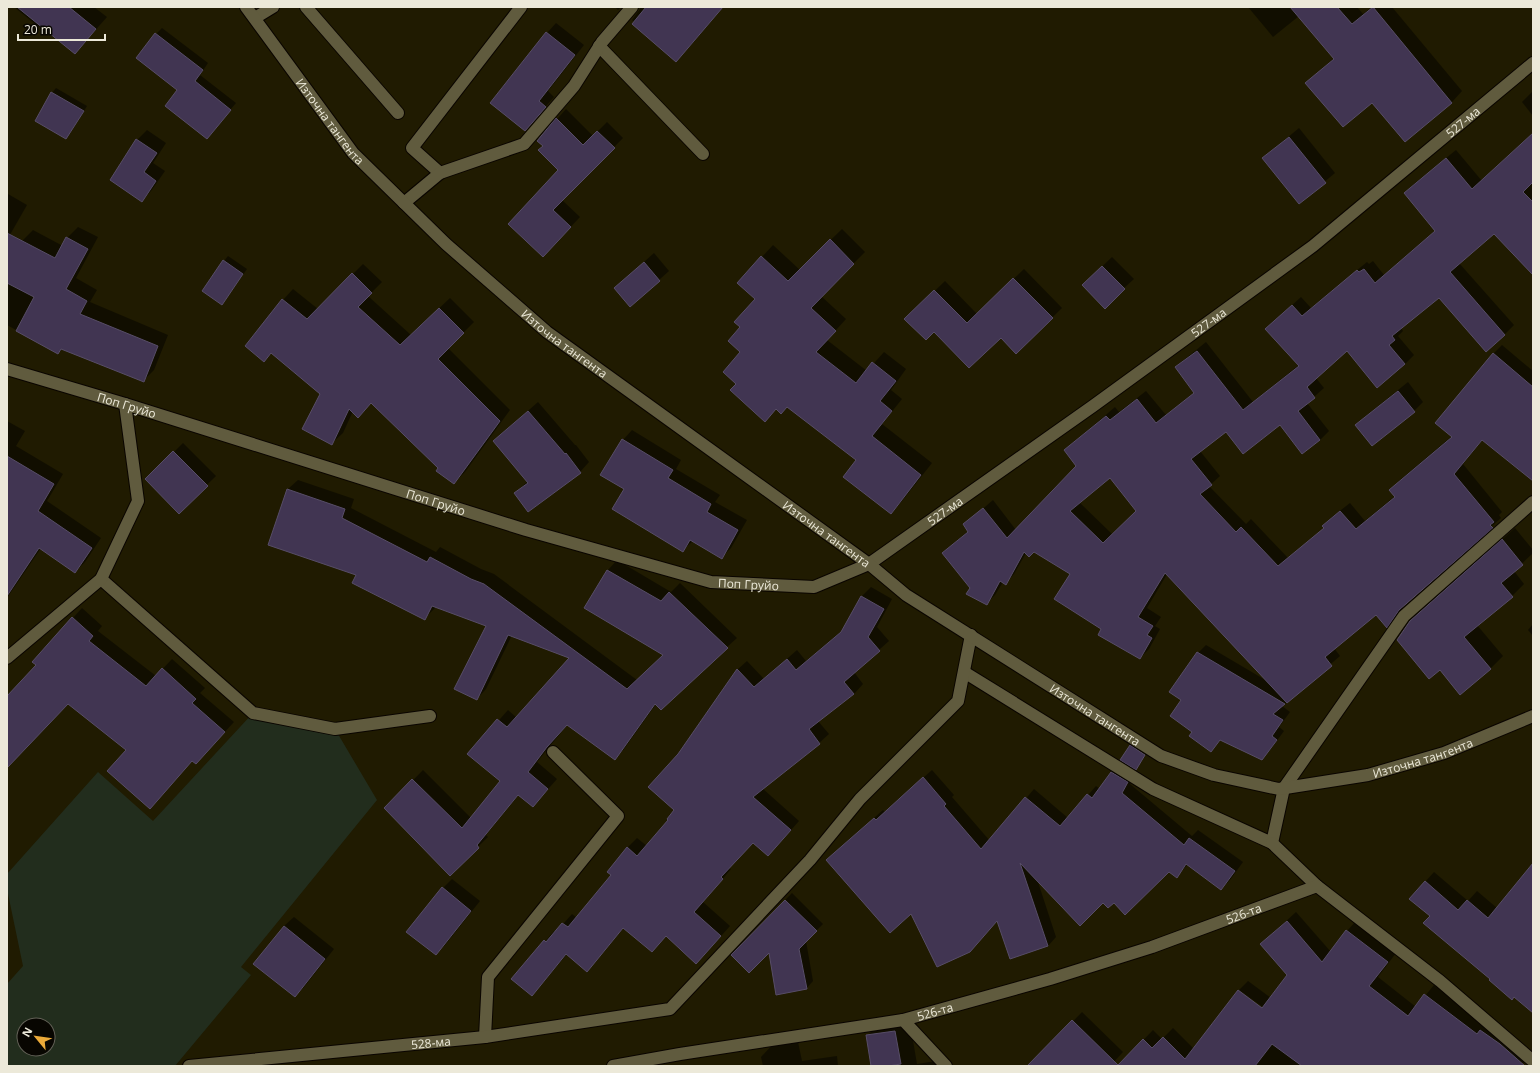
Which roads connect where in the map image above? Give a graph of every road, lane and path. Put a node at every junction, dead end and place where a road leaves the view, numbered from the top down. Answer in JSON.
{"nodes":[{"id":1,"x":246,"y":7,"type":"edge"},
{"id":2,"x":273,"y":7,"type":"edge"},
{"id":3,"x":306,"y":7,"type":"edge"},
{"id":4,"x":521,"y":7,"type":"edge"},
{"id":5,"x":632,"y":7,"type":"edge"},
{"id":6,"x":255,"y":18,"type":"junction"},
{"id":7,"x":599,"y":46,"type":"junction"},
{"id":8,"x":1533,"y":63,"type":"edge"},
{"id":9,"x":398,"y":113,"type":"dead end"},
{"id":10,"x":703,"y":154,"type":"dead end"},
{"id":11,"x":440,"y":173,"type":"junction"},
{"id":12,"x":404,"y":203,"type":"junction"},
{"id":13,"x":7,"y":369,"type":"edge"},
{"id":14,"x":125,"y":404,"type":"junction"},
{"id":15,"x":1533,"y":502,"type":"edge"},
{"id":16,"x":869,"y":564,"type":"junction"},
{"id":17,"x":101,"y":578,"type":"junction"},
{"id":18,"x":970,"y":635,"type":"junction"},
{"id":19,"x":7,"y":658,"type":"edge"},
{"id":20,"x":964,"y":672,"type":"junction"},
{"id":21,"x":430,"y":716,"type":"dead end"},
{"id":22,"x":1533,"y":716,"type":"edge"},
{"id":23,"x":553,"y":752,"type":"dead end"},
{"id":24,"x":1284,"y":788,"type":"junction"},
{"id":25,"x":1272,"y":843,"type":"junction"},
{"id":26,"x":1316,"y":886,"type":"junction"},
{"id":27,"x":904,"y":1020,"type":"junction"},
{"id":28,"x":485,"y":1037,"type":"junction"},
{"id":29,"x":1533,"y":1061,"type":"edge"},
{"id":30,"x":189,"y":1066,"type":"edge"},
{"id":31,"x":613,"y":1066,"type":"edge"},
{"id":32,"x":946,"y":1066,"type":"edge"}],
"edges":[{"from":1,"to":6,"type":"street","name":"Източна тангента"},
{"from":2,"to":6,"type":"street"},
{"from":3,"to":9,"type":"street"},
{"from":4,"to":11,"type":"street"},
{"from":5,"to":7,"type":"street"},
{"from":6,"to":12,"type":"street","name":"Източна тангента"},
{"from":7,"to":10,"type":"street"},
{"from":7,"to":11,"type":"street"},
{"from":8,"to":16,"type":"street","name":"527-ма"},
{"from":11,"to":12,"type":"street"},
{"from":12,"to":16,"type":"street","name":"Източна тангента"},
{"from":13,"to":14,"type":"street","name":"Поп Груйо"},
{"from":14,"to":16,"type":"street","name":"Поп Груйо"},
{"from":14,"to":17,"type":"street"},
{"from":15,"to":24,"type":"street"},
{"from":16,"to":18,"type":"street","name":"Източна тангента"},
{"from":17,"to":19,"type":"street"},
{"from":17,"to":21,"type":"street"},
{"from":18,"to":20,"type":"street"},
{"from":18,"to":24,"type":"street","name":"Източна тангента"},
{"from":20,"to":25,"type":"street"},
{"from":20,"to":28,"type":"street","name":"528-ма"},
{"from":22,"to":24,"type":"street","name":"Източна тангента"},
{"from":23,"to":28,"type":"street"},
{"from":24,"to":25,"type":"street"},
{"from":25,"to":26,"type":"street"},
{"from":26,"to":27,"type":"street","name":"526-та"},
{"from":26,"to":29,"type":"street"},
{"from":27,"to":31,"type":"street","name":"526-та"},
{"from":27,"to":32,"type":"street"},
{"from":28,"to":30,"type":"street","name":"528-ма"}]}
